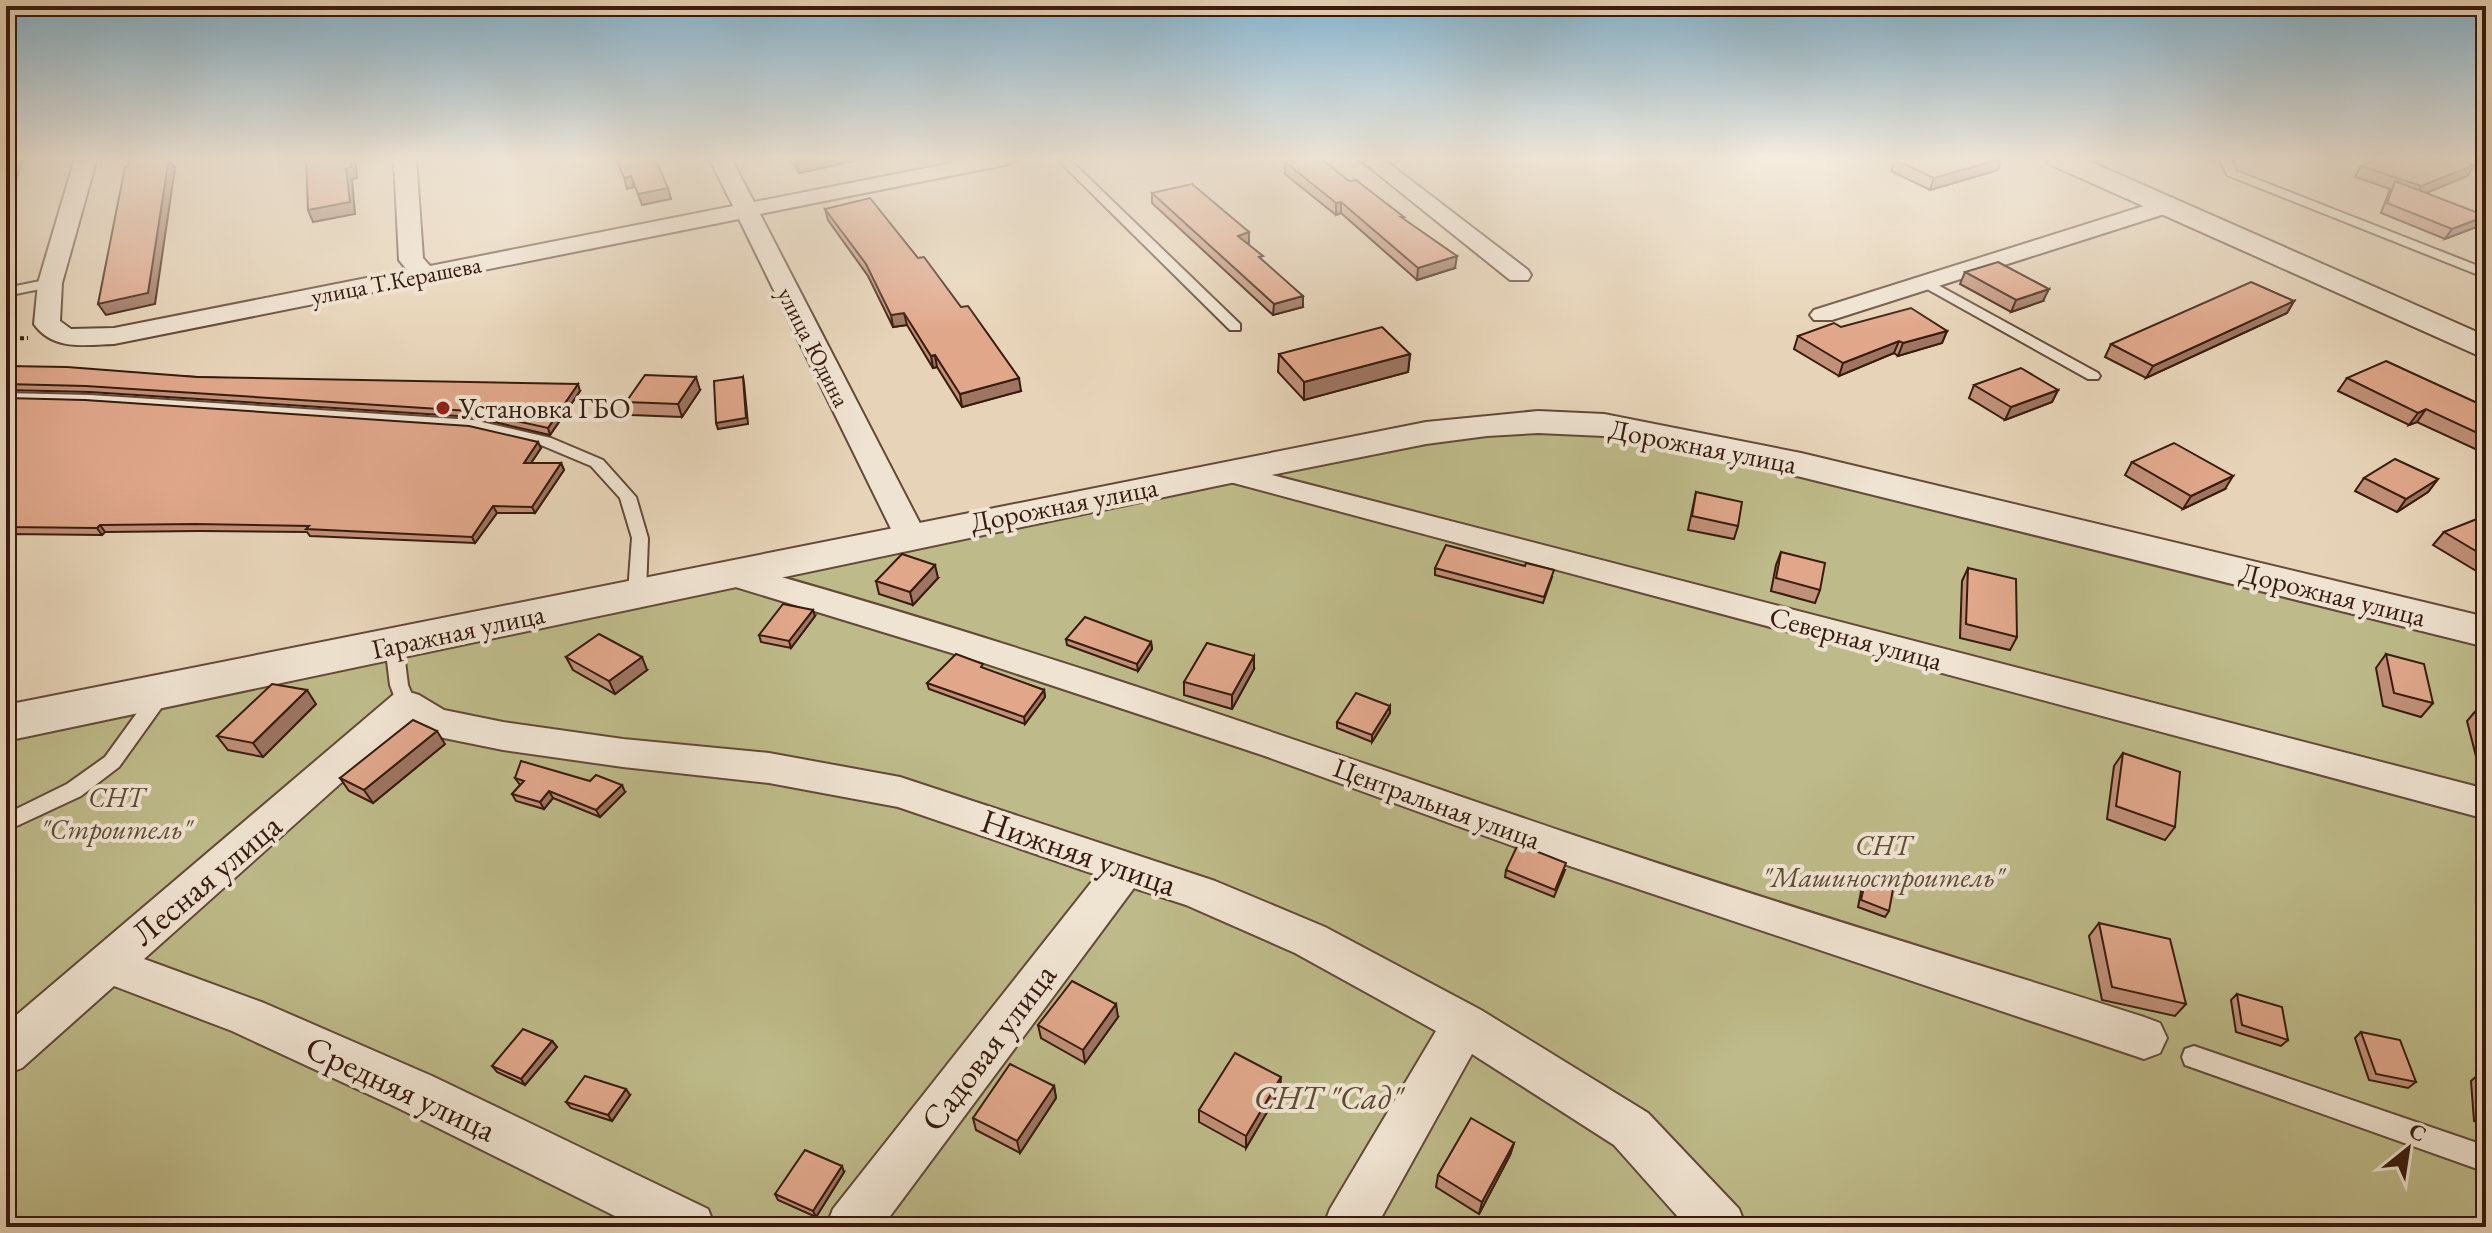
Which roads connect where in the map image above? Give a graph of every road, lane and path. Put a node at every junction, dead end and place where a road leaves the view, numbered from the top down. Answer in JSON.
{"nodes":[{"id":1,"x":69,"y":216,"type":"edge"},
{"id":2,"x":408,"y":216,"type":"edge"},
{"id":3,"x":722,"y":216,"type":"edge"},
{"id":4,"x":747,"y":216,"type":"edge"},
{"id":5,"x":1121,"y":216,"type":"edge"},
{"id":6,"x":1443,"y":216,"type":"edge"},
{"id":7,"x":2136,"y":216,"type":"edge"},
{"id":8,"x":2187,"y":216,"type":"edge"},
{"id":9,"x":2338,"y":216,"type":"edge"},
{"id":10,"x":2486,"y":274,"type":"edge"},
{"id":11,"x":425,"y":275,"type":"junction"},
{"id":12,"x":1519,"y":275,"type":"dead end"},
{"id":13,"x":1925,"y":282,"type":"junction"},
{"id":14,"x":50,"y":283,"type":"junction"},
{"id":15,"x":6,"y":292,"type":"edge"},
{"id":16,"x":1823,"y":315,"type":"dead end"},
{"id":17,"x":1235,"y":327,"type":"dead end"},
{"id":18,"x":2486,"y":349,"type":"edge"},
{"id":19,"x":2093,"y":376,"type":"dead end"},
{"id":20,"x":6,"y":397,"type":"edge"},
{"id":21,"x":1226,"y":472,"type":"junction"},
{"id":22,"x":910,"y":535,"type":"junction"},
{"id":23,"x":728,"y":573,"type":"junction"},
{"id":24,"x":637,"y":592,"type":"junction"},
{"id":25,"x":2486,"y":632,"type":"edge"},
{"id":26,"x":394,"y":645,"type":"junction"},
{"id":27,"x":164,"y":690,"type":"junction"},
{"id":28,"x":406,"y":704,"type":"junction"},
{"id":29,"x":6,"y":723,"type":"edge"},
{"id":30,"x":2486,"y":804,"type":"edge"},
{"id":31,"x":6,"y":823,"type":"edge"},
{"id":32,"x":1126,"y":868,"type":"junction"},
{"id":33,"x":106,"y":964,"type":"junction"},
{"id":34,"x":1465,"y":1024,"type":"junction"},
{"id":35,"x":2144,"y":1038,"type":"dead end"},
{"id":36,"x":6,"y":1053,"type":"edge"},
{"id":37,"x":2194,"y":1057,"type":"dead end"},
{"id":38,"x":2486,"y":1159,"type":"edge"},
{"id":39,"x":690,"y":1227,"type":"edge"},
{"id":40,"x":851,"y":1227,"type":"edge"},
{"id":41,"x":1348,"y":1227,"type":"edge"},
{"id":42,"x":1721,"y":1227,"type":"edge"}],
"edges":[{"from":1,"to":14,"type":"street"},
{"from":2,"to":11,"type":"street"},
{"from":3,"to":11,"type":"street","name":"улица Т.Керашева"},
{"from":4,"to":22,"type":"street","name":"улица Юдина"},
{"from":5,"to":17,"type":"lane"},
{"from":6,"to":12,"type":"street"},
{"from":7,"to":13,"type":"street"},
{"from":8,"to":18,"type":"street"},
{"from":9,"to":10,"type":"lane"},
{"from":11,"to":14,"type":"street","name":"улица Т.Керашева"},
{"from":13,"to":16,"type":"street"},
{"from":13,"to":19,"type":"lane"},
{"from":14,"to":15,"type":"lane"},
{"from":20,"to":24,"type":"lane"},
{"from":21,"to":22,"type":"street","name":"Дорожная улица"},
{"from":21,"to":25,"type":"street","name":"Дорожная улица"},
{"from":21,"to":30,"type":"street","name":"Северная улица"},
{"from":22,"to":23,"type":"street","name":"Гаражная улица"},
{"from":23,"to":24,"type":"street","name":"Гаражная улица"},
{"from":23,"to":35,"type":"street","name":"Центральная улица"},
{"from":24,"to":26,"type":"street","name":"Гаражная улица"},
{"from":26,"to":27,"type":"street","name":"Гаражная улица"},
{"from":26,"to":28,"type":"lane"},
{"from":27,"to":29,"type":"street","name":"Гаражная улица"},
{"from":27,"to":31,"type":"lane"},
{"from":28,"to":32,"type":"street","name":"Нижняя улица"},
{"from":28,"to":33,"type":"street","name":"Лесная улица"},
{"from":32,"to":34,"type":"street","name":"Нижняя улица"},
{"from":32,"to":40,"type":"street","name":"Садовая улица"},
{"from":33,"to":36,"type":"street","name":"Лесная улица"},
{"from":33,"to":39,"type":"street","name":"Средняя улица"},
{"from":34,"to":41,"type":"street"},
{"from":34,"to":42,"type":"street","name":"Нижняя улица"},
{"from":37,"to":38,"type":"lane"}]}
